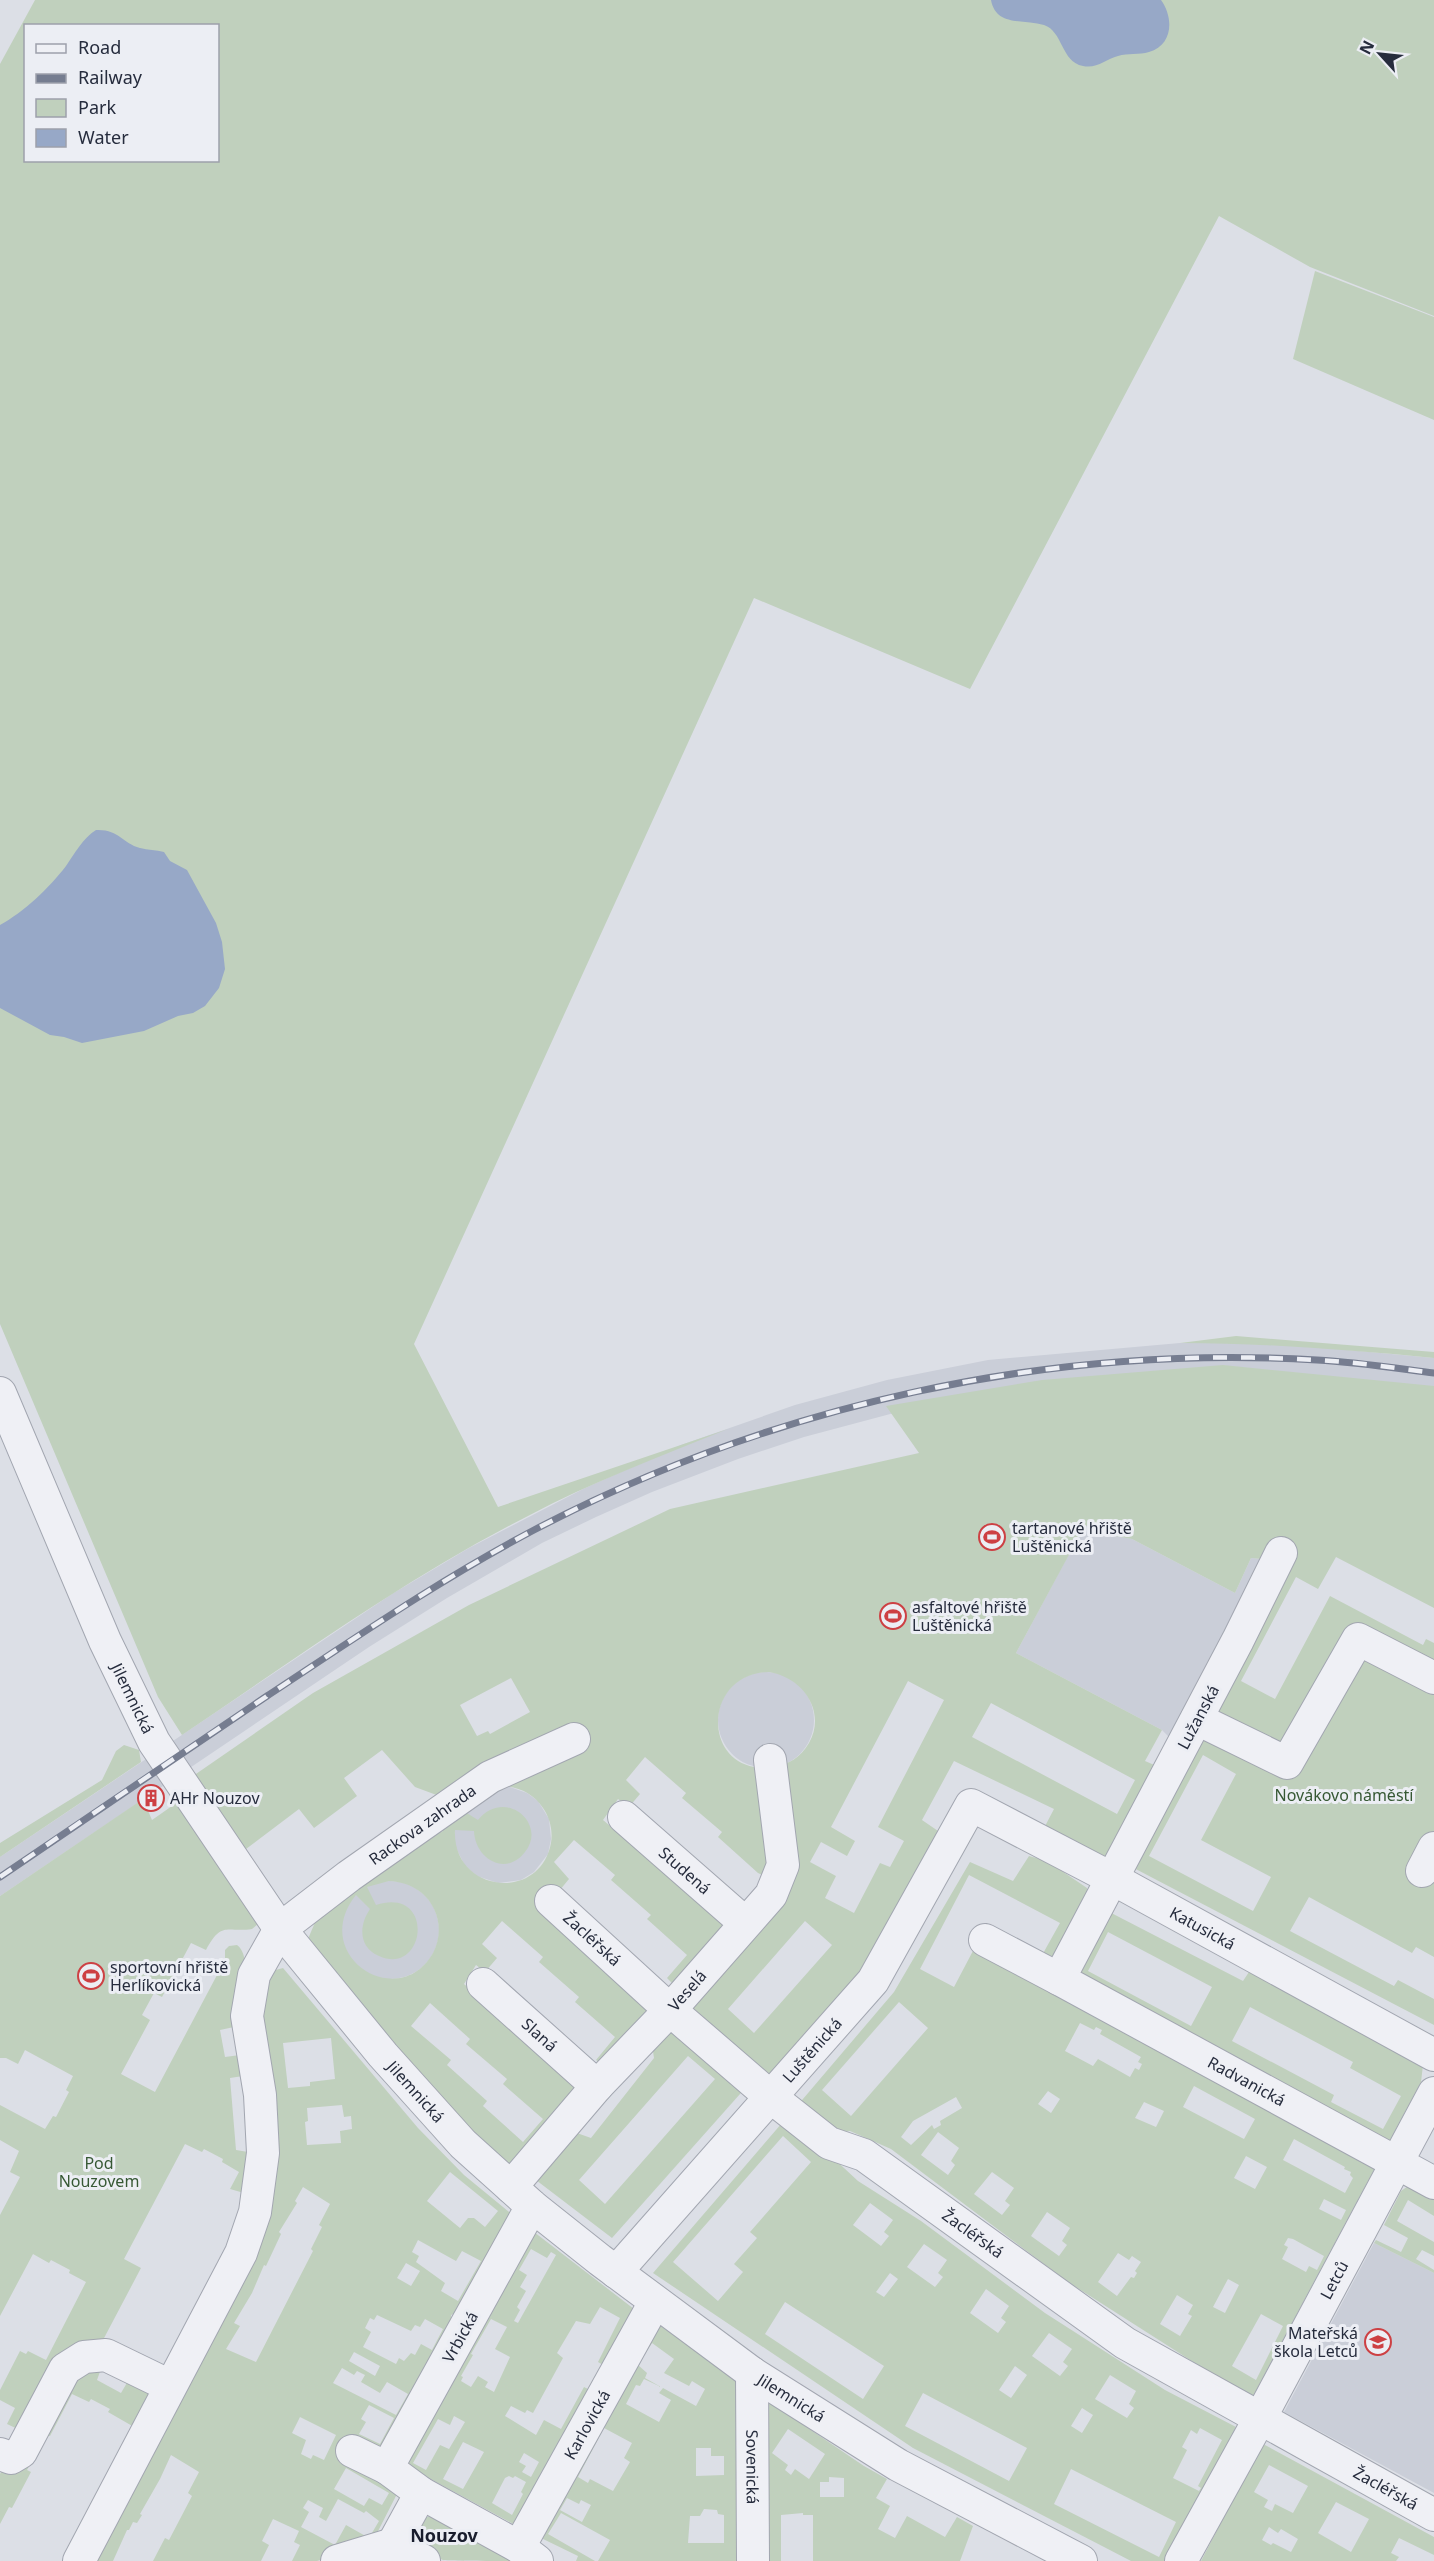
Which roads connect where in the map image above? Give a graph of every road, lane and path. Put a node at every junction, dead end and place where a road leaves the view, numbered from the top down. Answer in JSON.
{"nodes":[{"id":1,"x":0,"y":1393,"type":"edge"},
{"id":2,"x":1281,"y":1553,"type":"dead end"},
{"id":3,"x":1434,"y":1678,"type":"edge"},
{"id":4,"x":1197,"y":1719,"type":"junction"},
{"id":5,"x":574,"y":1739,"type":"dead end"},
{"id":6,"x":770,"y":1760,"type":"dead end"},
{"id":7,"x":970,"y":1805,"type":"joint"},
{"id":8,"x":624,"y":1817,"type":"dead end"},
{"id":9,"x":1113,"y":1879,"type":"junction"},
{"id":10,"x":551,"y":1901,"type":"dead end"},
{"id":11,"x":745,"y":1923,"type":"junction"},
{"id":12,"x":280,"y":1929,"type":"junction"},
{"id":13,"x":985,"y":1940,"type":"dead end"},
{"id":14,"x":1059,"y":1979,"type":"junction"},
{"id":15,"x":483,"y":1984,"type":"dead end"},
{"id":16,"x":670,"y":2010,"type":"junction"},
{"id":17,"x":1434,"y":2055,"type":"edge"},
{"id":18,"x":597,"y":2086,"type":"junction"},
{"id":19,"x":1434,"y":2093,"type":"edge"},
{"id":20,"x":772,"y":2098,"type":"junction"},
{"id":21,"x":1398,"y":2164,"type":"junction"},
{"id":22,"x":1434,"y":2183,"type":"edge"},
{"id":23,"x":521,"y":2197,"type":"junction"},
{"id":24,"x":616,"y":2272,"type":"junction"},
{"id":25,"x":655,"y":2302,"type":"junction"},
{"id":26,"x":753,"y":2373,"type":"junction"},
{"id":27,"x":170,"y":2386,"type":"junction"},
{"id":28,"x":1259,"y":2419,"type":"junction"},
{"id":29,"x":352,"y":2451,"type":"dead end"},
{"id":30,"x":0,"y":2454,"type":"edge"},
{"id":31,"x":387,"y":2468,"type":"junction"},
{"id":32,"x":420,"y":2493,"type":"junction"},
{"id":33,"x":1434,"y":2515,"type":"edge"},
{"id":34,"x":393,"y":2544,"type":"junction"},
{"id":35,"x":528,"y":2554,"type":"edge"},
{"id":36,"x":79,"y":2561,"type":"edge"},
{"id":37,"x":337,"y":2561,"type":"edge"},
{"id":38,"x":423,"y":2561,"type":"edge"},
{"id":39,"x":753,"y":2561,"type":"edge"},
{"id":40,"x":1081,"y":2561,"type":"edge"},
{"id":41,"x":1180,"y":2561,"type":"edge"}],
"edges":[{"from":1,"to":12,"type":"street","name":"Jilemnická"},
{"from":2,"to":4,"type":"street","name":"Lužanská"},
{"from":3,"to":4,"type":"street"},
{"from":4,"to":9,"type":"street","name":"Lužanská"},
{"from":5,"to":12,"type":"street","name":"Rackova zahrada"},
{"from":6,"to":11,"type":"street","name":"Veselá"},
{"from":7,"to":9,"type":"street","name":"Katusická"},
{"from":7,"to":20,"type":"street","name":"Luštěnická"},
{"from":8,"to":11,"type":"street","name":"Studená"},
{"from":9,"to":14,"type":"street"},
{"from":9,"to":17,"type":"street","name":"Katusická"},
{"from":10,"to":16,"type":"street","name":"Žacléřská"},
{"from":11,"to":16,"type":"street","name":"Veselá"},
{"from":12,"to":23,"type":"street","name":"Jilemnická"},
{"from":12,"to":27,"type":"street"},
{"from":13,"to":14,"type":"street","name":"Radvanická"},
{"from":14,"to":21,"type":"street","name":"Radvanická"},
{"from":15,"to":18,"type":"street","name":"Slaná"},
{"from":16,"to":18,"type":"street","name":"Veselá"},
{"from":16,"to":20,"type":"street","name":"Žacléřská"},
{"from":18,"to":23,"type":"street","name":"Veselá"},
{"from":19,"to":21,"type":"street","name":"Letců"},
{"from":20,"to":24,"type":"street","name":"Luštěnická"},
{"from":20,"to":28,"type":"street","name":"Žacléřská"},
{"from":21,"to":22,"type":"street","name":"Radvanická"},
{"from":21,"to":28,"type":"street","name":"Letců"},
{"from":23,"to":24,"type":"street","name":"Jilemnická"},
{"from":23,"to":31,"type":"street","name":"Vrbická"},
{"from":24,"to":25,"type":"street","name":"Jilemnická"},
{"from":25,"to":26,"type":"street","name":"Jilemnická"},
{"from":25,"to":35,"type":"street","name":"Karlovická"},
{"from":26,"to":39,"type":"street","name":"Sovenická"},
{"from":26,"to":40,"type":"street","name":"Jilemnická"},
{"from":27,"to":30,"type":"street"},
{"from":27,"to":36,"type":"street"},
{"from":28,"to":33,"type":"street","name":"Žacléřská"},
{"from":28,"to":41,"type":"street","name":"Letců"},
{"from":29,"to":31,"type":"street"},
{"from":31,"to":32,"type":"street"},
{"from":32,"to":34,"type":"street"},
{"from":32,"to":35,"type":"street"},
{"from":34,"to":37,"type":"street"},
{"from":34,"to":38,"type":"street"}]}
